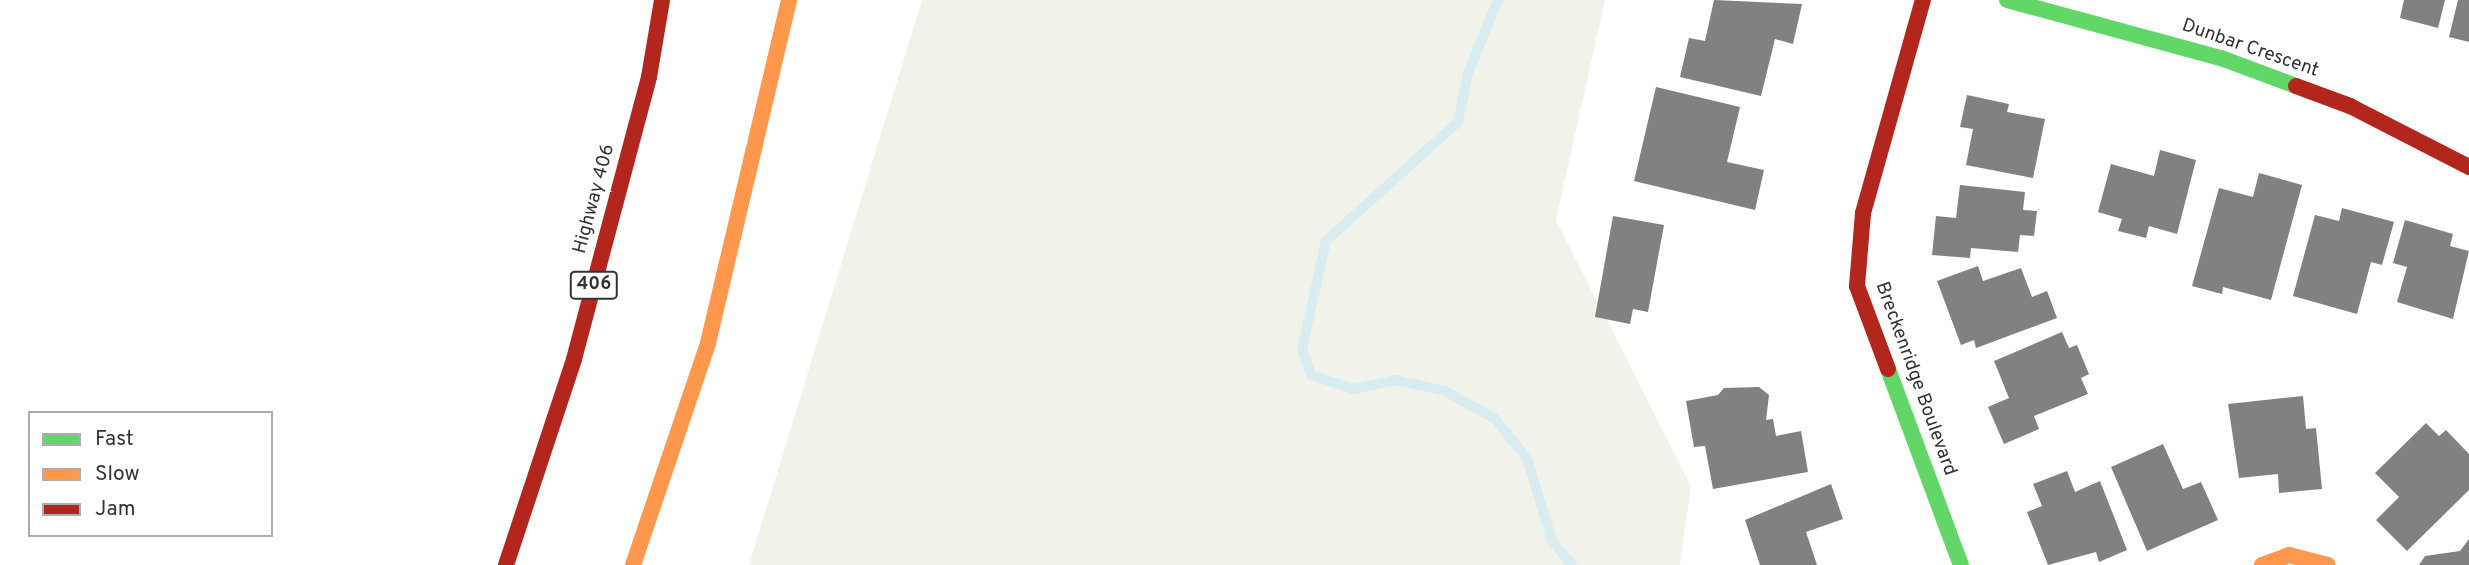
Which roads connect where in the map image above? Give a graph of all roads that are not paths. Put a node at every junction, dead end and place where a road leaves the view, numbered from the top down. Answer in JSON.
{"nodes":[{"id":1,"x":662,"y":0,"type":"edge"},
{"id":2,"x":789,"y":0,"type":"edge"},
{"id":3,"x":1923,"y":0,"type":"edge"},
{"id":4,"x":2007,"y":0,"type":"edge"},
{"id":5,"x":2469,"y":167,"type":"edge"},
{"id":6,"x":506,"y":565,"type":"edge"},
{"id":7,"x":633,"y":565,"type":"edge"},
{"id":8,"x":1961,"y":565,"type":"edge"},
{"id":9,"x":2262,"y":565,"type":"edge"},
{"id":10,"x":2328,"y":565,"type":"edge"}],
"edges":[{"from":1,"to":6,"type":"main road","name":"Highway 406","number":"406"},
{"from":2,"to":7,"type":"main road"},
{"from":3,"to":8,"type":"main road","name":"Breckenridge Boulevard"},
{"from":4,"to":5,"type":"main road","name":"Dunbar Crescent"},
{"from":9,"to":10,"type":"main road"}]}
